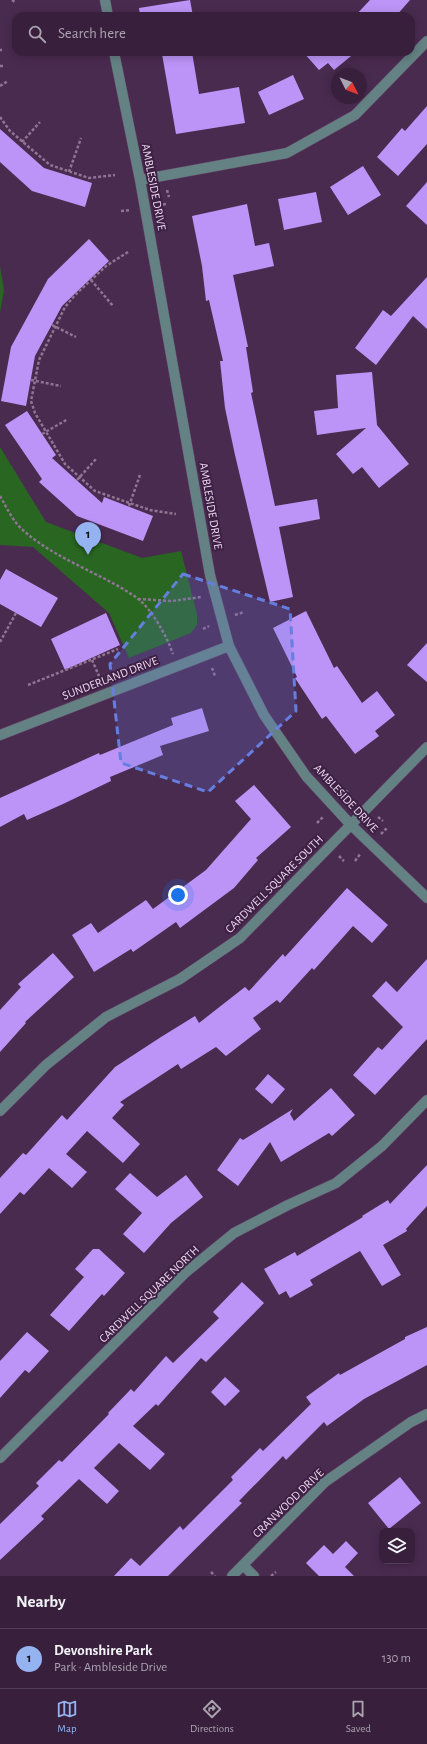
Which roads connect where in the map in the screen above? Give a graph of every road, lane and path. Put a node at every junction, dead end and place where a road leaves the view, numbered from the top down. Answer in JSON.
{"nodes":[{"id":1,"x":12,"y":0,"type":"edge"},
{"id":2,"x":105,"y":0,"type":"edge"},
{"id":3,"x":15,"y":2,"type":"dead end"},
{"id":4,"x":107,"y":12,"type":"edge"},
{"id":5,"x":427,"y":41,"type":"edge"},
{"id":6,"x":415,"y":53,"type":"edge"},
{"id":7,"x":115,"y":56,"type":"edge"},
{"id":8,"x":412,"y":56,"type":"edge"},
{"id":9,"x":8,"y":81,"type":"dead end"},
{"id":10,"x":0,"y":86,"type":"edge"},
{"id":11,"x":0,"y":117,"type":"edge"},
{"id":12,"x":40,"y":122,"type":"dead end"},
{"id":13,"x":81,"y":138,"type":"dead end"},
{"id":14,"x":22,"y":142,"type":"junction"},
{"id":15,"x":69,"y":172,"type":"junction"},
{"id":16,"x":115,"y":175,"type":"dead end"},
{"id":17,"x":140,"y":180,"type":"junction"},
{"id":18,"x":167,"y":190,"type":"dead end"},
{"id":19,"x":169,"y":197,"type":"dead end"},
{"id":20,"x":167,"y":204,"type":"dead end"},
{"id":21,"x":156,"y":205,"type":"dead end"},
{"id":22,"x":133,"y":210,"type":"dead end"},
{"id":23,"x":122,"y":212,"type":"dead end"},
{"id":24,"x":128,"y":252,"type":"dead end"},
{"id":25,"x":91,"y":280,"type":"junction"},
{"id":26,"x":113,"y":306,"type":"dead end"},
{"id":27,"x":52,"y":325,"type":"dead end"},
{"id":28,"x":56,"y":326,"type":"junction"},
{"id":29,"x":76,"y":337,"type":"dead end"},
{"id":30,"x":31,"y":380,"type":"dead end"},
{"id":31,"x":35,"y":380,"type":"junction"},
{"id":32,"x":61,"y":386,"type":"dead end"},
{"id":33,"x":68,"y":420,"type":"dead end"},
{"id":34,"x":46,"y":431,"type":"junction"},
{"id":35,"x":42,"y":434,"type":"dead end"},
{"id":36,"x":97,"y":458,"type":"dead end"},
{"id":37,"x":140,"y":475,"type":"dead end"},
{"id":38,"x":80,"y":478,"type":"junction"},
{"id":39,"x":77,"y":480,"type":"dead end"},
{"id":40,"x":0,"y":496,"type":"edge"},
{"id":41,"x":129,"y":505,"type":"junction"},
{"id":42,"x":176,"y":514,"type":"dead end"},
{"id":43,"x":215,"y":592,"type":"junction"},
{"id":44,"x":138,"y":599,"type":"junction"},
{"id":45,"x":16,"y":612,"type":"dead end"},
{"id":46,"x":244,"y":612,"type":"dead end"},
{"id":47,"x":234,"y":616,"type":"dead end"},
{"id":48,"x":0,"y":642,"type":"edge"},
{"id":49,"x":229,"y":646,"type":"junction"},
{"id":50,"x":118,"y":650,"type":"dead end"},
{"id":51,"x":92,"y":660,"type":"junction"},
{"id":52,"x":178,"y":666,"type":"junction"},
{"id":53,"x":212,"y":668,"type":"dead end"},
{"id":54,"x":99,"y":676,"type":"dead end"},
{"id":55,"x":215,"y":676,"type":"dead end"},
{"id":56,"x":28,"y":685,"type":"dead end"},
{"id":57,"x":0,"y":735,"type":"edge"},
{"id":58,"x":427,"y":747,"type":"edge"},
{"id":59,"x":325,"y":814,"type":"dead end"},
{"id":60,"x":378,"y":817,"type":"dead end"},
{"id":61,"x":383,"y":822,"type":"dead end"},
{"id":62,"x":317,"y":823,"type":"dead end"},
{"id":63,"x":351,"y":825,"type":"junction"},
{"id":64,"x":387,"y":828,"type":"dead end"},
{"id":65,"x":379,"y":836,"type":"dead end"},
{"id":66,"x":362,"y":852,"type":"dead end"},
{"id":67,"x":339,"y":856,"type":"dead end"},
{"id":68,"x":344,"y":861,"type":"dead end"},
{"id":69,"x":355,"y":861,"type":"dead end"},
{"id":70,"x":427,"y":898,"type":"edge"},
{"id":71,"x":427,"y":1100,"type":"edge"},
{"id":72,"x":0,"y":1111,"type":"edge"},
{"id":73,"x":427,"y":1414,"type":"edge"},
{"id":74,"x":0,"y":1458,"type":"edge"},
{"id":75,"x":243,"y":1565,"type":"junction"},
{"id":76,"x":212,"y":1572,"type":"dead end"},
{"id":77,"x":276,"y":1572,"type":"dead end"},
{"id":78,"x":215,"y":1576,"type":"edge"},
{"id":79,"x":232,"y":1576,"type":"edge"},
{"id":80,"x":254,"y":1576,"type":"edge"},
{"id":81,"x":271,"y":1576,"type":"edge"}],
"edges":[{"from":1,"to":3,"type":"path"},
{"from":2,"to":4,"type":"street"},
{"from":5,"to":6,"type":"street"},
{"from":7,"to":17,"type":"street","name":"AMBLESIDE DRIVE"},
{"from":8,"to":17,"type":"street"},
{"from":9,"to":10,"type":"path"},
{"from":11,"to":14,"type":"path"},
{"from":12,"to":14,"type":"path"},
{"from":13,"to":15,"type":"path"},
{"from":14,"to":15,"type":"path"},
{"from":15,"to":16,"type":"path"},
{"from":17,"to":43,"type":"street","name":"AMBLESIDE DRIVE"},
{"from":18,"to":19,"type":"path"},
{"from":20,"to":21,"type":"path"},
{"from":22,"to":23,"type":"path"},
{"from":24,"to":25,"type":"path"},
{"from":25,"to":26,"type":"path"},
{"from":25,"to":28,"type":"path"},
{"from":27,"to":28,"type":"path"},
{"from":28,"to":29,"type":"path"},
{"from":28,"to":31,"type":"path"},
{"from":30,"to":31,"type":"path"},
{"from":31,"to":32,"type":"path"},
{"from":31,"to":34,"type":"path"},
{"from":33,"to":34,"type":"path"},
{"from":34,"to":35,"type":"path"},
{"from":34,"to":38,"type":"path"},
{"from":36,"to":38,"type":"path"},
{"from":37,"to":41,"type":"path"},
{"from":38,"to":39,"type":"path"},
{"from":38,"to":41,"type":"path"},
{"from":40,"to":44,"type":"path"},
{"from":41,"to":42,"type":"path"},
{"from":43,"to":44,"type":"path"},
{"from":43,"to":49,"type":"street","name":"AMBLESIDE DRIVE"},
{"from":44,"to":52,"type":"path"},
{"from":45,"to":48,"type":"path"},
{"from":46,"to":47,"type":"path"},
{"from":49,"to":52,"type":"street","name":"SUNDERLAND DRIVE"},
{"from":49,"to":63,"type":"street","name":"AMBLESIDE DRIVE"},
{"from":50,"to":51,"type":"path"},
{"from":51,"to":54,"type":"path"},
{"from":51,"to":56,"type":"path"},
{"from":52,"to":57,"type":"street","name":"SUNDERLAND DRIVE"},
{"from":53,"to":55,"type":"path"},
{"from":58,"to":63,"type":"street","name":"CARDWELL SQUARE SOUTH"},
{"from":59,"to":62,"type":"path"},
{"from":60,"to":61,"type":"path"},
{"from":63,"to":70,"type":"street","name":"AMBLESIDE DRIVE"},
{"from":63,"to":72,"type":"street","name":"CARDWELL SQUARE SOUTH"},
{"from":64,"to":65,"type":"path"},
{"from":66,"to":69,"type":"path"},
{"from":67,"to":68,"type":"path"},
{"from":71,"to":74,"type":"street","name":"CARDWELL SQUARE NORTH"},
{"from":73,"to":75,"type":"street","name":"CRANWOOD DRIVE"},
{"from":75,"to":79,"type":"street","name":"CRANWOOD DRIVE"},
{"from":75,"to":80,"type":"street"},
{"from":76,"to":78,"type":"path"},
{"from":77,"to":81,"type":"path"}]}
